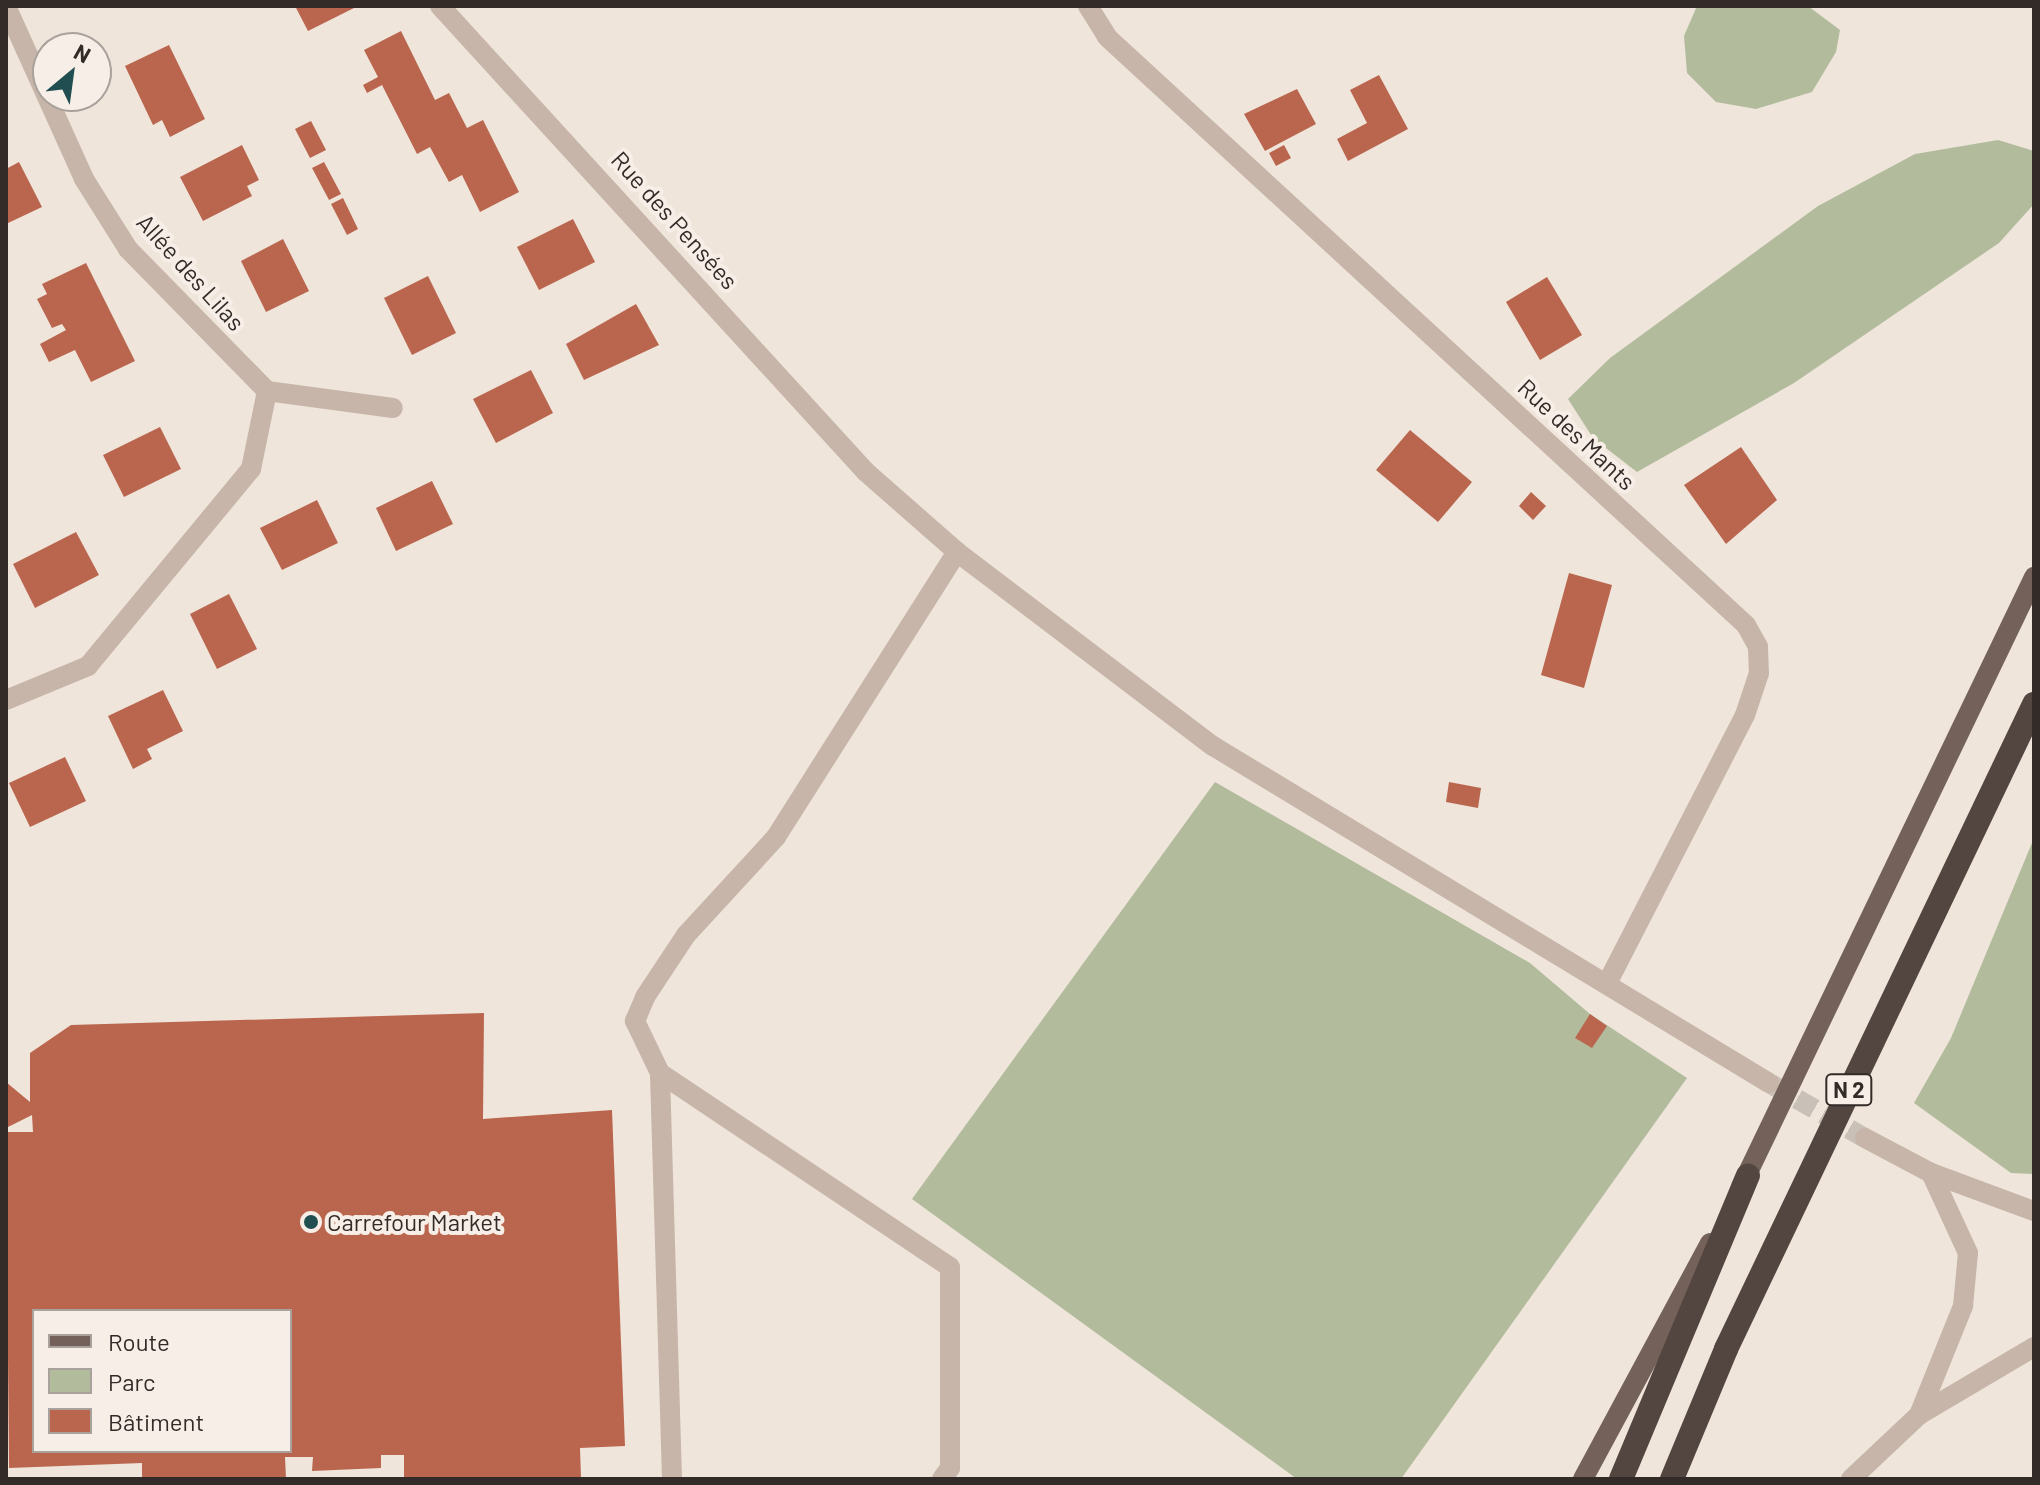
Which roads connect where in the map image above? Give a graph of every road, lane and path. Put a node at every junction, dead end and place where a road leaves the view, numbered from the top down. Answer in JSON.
{"nodes":[{"id":1,"x":6,"y":6,"type":"edge"},
{"id":2,"x":440,"y":6,"type":"edge"},
{"id":3,"x":1088,"y":6,"type":"edge"},
{"id":4,"x":267,"y":391,"type":"junction"},
{"id":5,"x":393,"y":408,"type":"dead end"},
{"id":6,"x":957,"y":552,"type":"junction"},
{"id":7,"x":2034,"y":577,"type":"edge"},
{"id":8,"x":6,"y":700,"type":"edge"},
{"id":9,"x":2034,"y":704,"type":"edge"},
{"id":10,"x":1607,"y":984,"type":"junction"},
{"id":11,"x":660,"y":1073,"type":"junction"},
{"id":12,"x":1769,"y":1083,"type":"tunnel mouth"},
{"id":13,"x":1865,"y":1138,"type":"tunnel mouth"},
{"id":14,"x":1931,"y":1173,"type":"junction"},
{"id":15,"x":1748,"y":1176,"type":"junction"},
{"id":16,"x":2034,"y":1211,"type":"edge"},
{"id":17,"x":2034,"y":1347,"type":"edge"},
{"id":18,"x":1919,"y":1415,"type":"junction"},
{"id":19,"x":672,"y":1479,"type":"edge"},
{"id":20,"x":942,"y":1479,"type":"edge"},
{"id":21,"x":1583,"y":1479,"type":"edge"},
{"id":22,"x":1621,"y":1479,"type":"edge"},
{"id":23,"x":1672,"y":1479,"type":"edge"},
{"id":24,"x":1851,"y":1479,"type":"edge"}],
"edges":[{"from":1,"to":4,"type":"street","name":"Allée des Lilas"},
{"from":2,"to":6,"type":"street","name":"Rue des Pensées"},
{"from":3,"to":10,"type":"street","name":"Rue des Mants"},
{"from":4,"to":5,"type":"street"},
{"from":4,"to":8,"type":"street"},
{"from":6,"to":10,"type":"street","name":"Rue des Pensées"},
{"from":6,"to":11,"type":"street"},
{"from":7,"to":15,"type":"main road","number":"N 2"},
{"from":9,"to":23,"type":"highway","number":"N 2"},
{"from":10,"to":12,"type":"street","name":"Rue des Pensées"},
{"from":11,"to":19,"type":"street"},
{"from":11,"to":20,"type":"street"},
{"from":13,"to":14,"type":"street"},
{"from":14,"to":16,"type":"street"},
{"from":14,"to":18,"type":"street"},
{"from":15,"to":21,"type":"main road"},
{"from":15,"to":22,"type":"highway","number":"N 2"},
{"from":17,"to":18,"type":"street"},
{"from":18,"to":24,"type":"street"}]}
